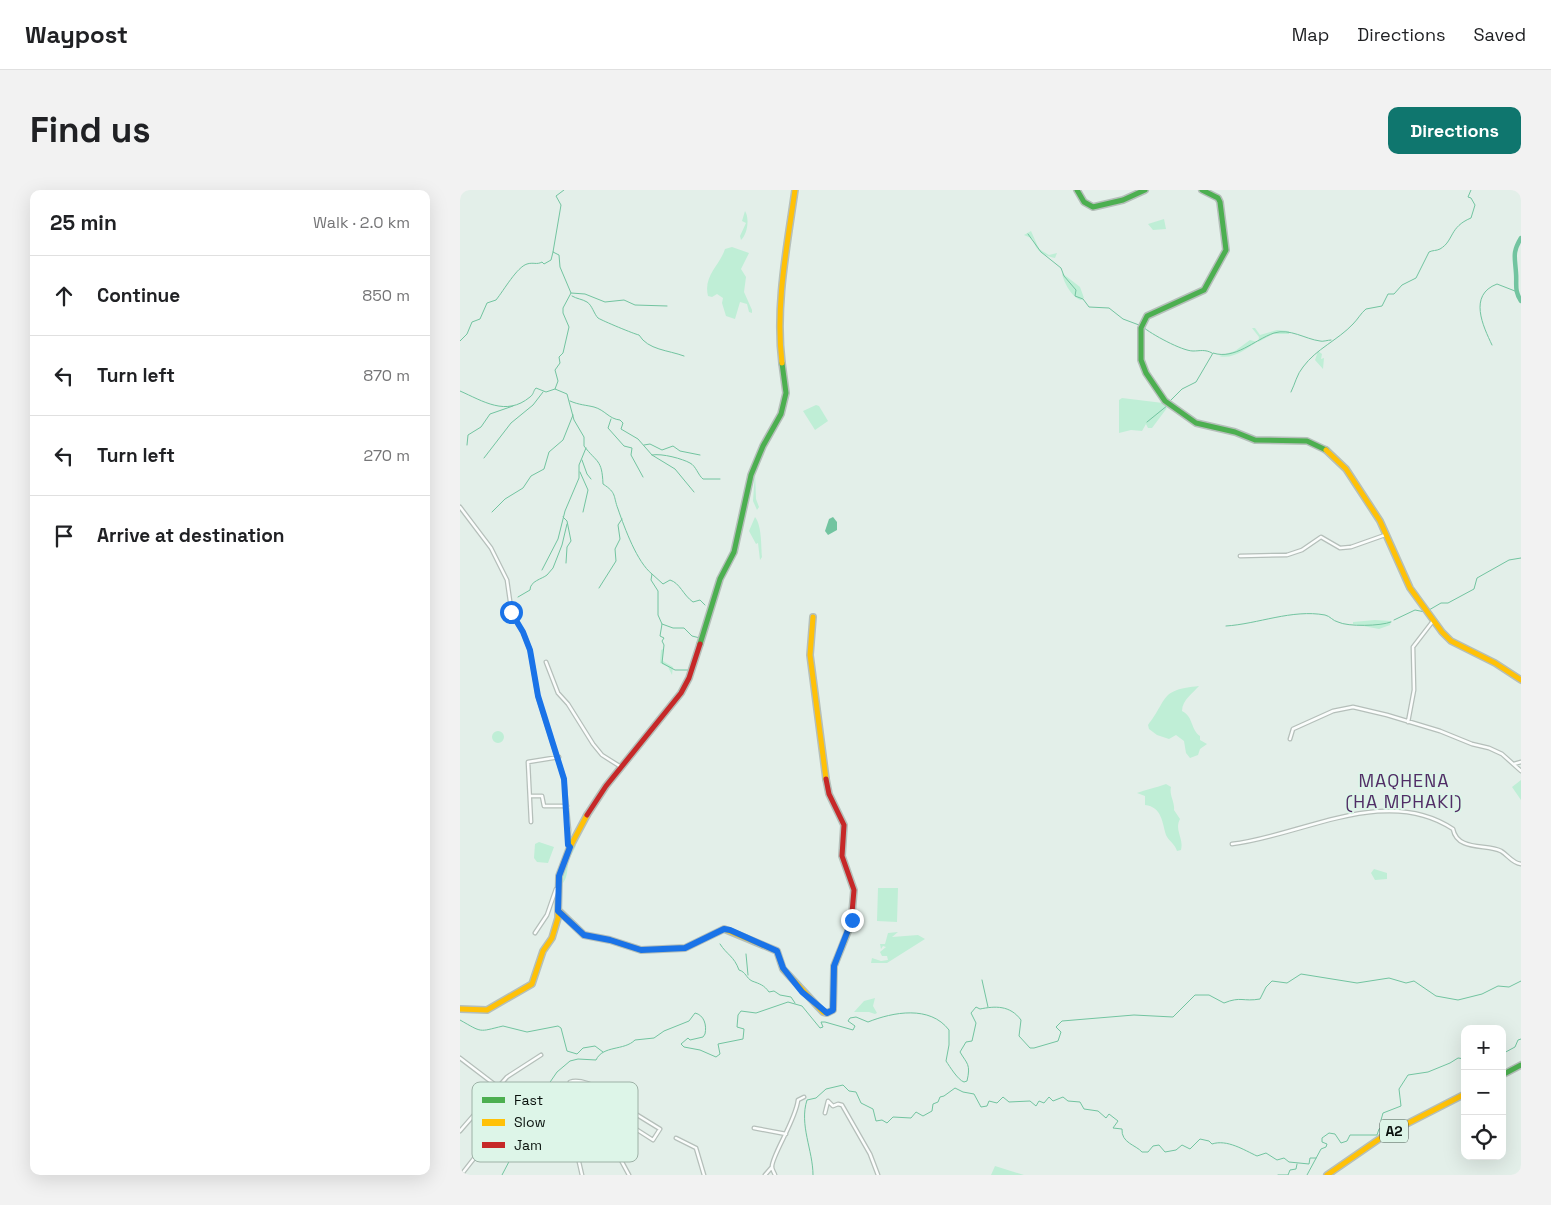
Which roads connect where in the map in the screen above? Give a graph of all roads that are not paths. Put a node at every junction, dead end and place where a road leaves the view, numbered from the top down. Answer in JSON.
{"nodes":[{"id":1,"x":795,"y":190,"type":"edge"},
{"id":2,"x":1076,"y":190,"type":"edge"},
{"id":3,"x":1145,"y":190,"type":"edge"},
{"id":4,"x":1202,"y":190,"type":"edge"},
{"id":5,"x":460,"y":507,"type":"edge"},
{"id":6,"x":1387,"y":534,"type":"junction"},
{"id":7,"x":1240,"y":556,"type":"dead end"},
{"id":8,"x":813,"y":617,"type":"dead end"},
{"id":9,"x":1433,"y":621,"type":"junction"},
{"id":10,"x":546,"y":662,"type":"dead end"},
{"id":11,"x":1521,"y":680,"type":"edge"},
{"id":12,"x":1408,"y":722,"type":"junction"},
{"id":13,"x":1290,"y":739,"type":"dead end"},
{"id":14,"x":559,"y":757,"type":"junction"},
{"id":15,"x":1521,"y":762,"type":"edge"},
{"id":16,"x":1514,"y":764,"type":"junction"},
{"id":17,"x":621,"y":767,"type":"junction"},
{"id":18,"x":1521,"y":771,"type":"edge"},
{"id":19,"x":530,"y":796,"type":"junction"},
{"id":20,"x":567,"y":806,"type":"junction"},
{"id":21,"x":531,"y":822,"type":"dead end"},
{"id":22,"x":1232,"y":844,"type":"dead end"},
{"id":23,"x":570,"y":847,"type":"junction"},
{"id":24,"x":1521,"y":864,"type":"edge"},
{"id":25,"x":559,"y":889,"type":"junction"},
{"id":26,"x":558,"y":911,"type":"junction"},
{"id":27,"x":535,"y":933,"type":"dead end"},
{"id":28,"x":460,"y":1008,"type":"edge"},
{"id":29,"x":541,"y":1055,"type":"dead end"},
{"id":30,"x":460,"y":1058,"type":"edge"},
{"id":31,"x":1521,"y":1066,"type":"edge"},
{"id":32,"x":1506,"y":1073,"type":"edge"},
{"id":33,"x":491,"y":1082,"type":"edge"},
{"id":34,"x":504,"y":1082,"type":"edge"},
{"id":35,"x":570,"y":1082,"type":"dead end"},
{"id":36,"x":583,"y":1082,"type":"edge"},
{"id":37,"x":1461,"y":1096,"type":"edge"},
{"id":38,"x":804,"y":1097,"type":"dead end"},
{"id":39,"x":825,"y":1113,"type":"dead end"},
{"id":40,"x":638,"y":1115,"type":"edge"},
{"id":41,"x":472,"y":1117,"type":"edge"},
{"id":42,"x":754,"y":1128,"type":"dead end"},
{"id":43,"x":638,"y":1130,"type":"edge"},
{"id":44,"x":460,"y":1131,"type":"edge"},
{"id":45,"x":786,"y":1134,"type":"junction"},
{"id":46,"x":676,"y":1138,"type":"dead end"},
{"id":47,"x":472,"y":1161,"type":"edge"},
{"id":48,"x":579,"y":1162,"type":"edge"},
{"id":49,"x":622,"y":1162,"type":"edge"},
{"id":50,"x":772,"y":1167,"type":"junction"},
{"id":51,"x":461,"y":1175,"type":"edge"},
{"id":52,"x":582,"y":1175,"type":"edge"},
{"id":53,"x":629,"y":1175,"type":"edge"},
{"id":54,"x":704,"y":1175,"type":"edge"},
{"id":55,"x":765,"y":1175,"type":"edge"},
{"id":56,"x":774,"y":1175,"type":"edge"},
{"id":57,"x":878,"y":1175,"type":"edge"},
{"id":58,"x":1327,"y":1175,"type":"edge"}],
"edges":[{"from":1,"to":17,"type":"street"},
{"from":2,"to":3,"type":"street"},
{"from":4,"to":6,"type":"street"},
{"from":5,"to":14,"type":"street"},
{"from":6,"to":7,"type":"street"},
{"from":6,"to":9,"type":"street"},
{"from":8,"to":26,"type":"street"},
{"from":9,"to":11,"type":"street"},
{"from":9,"to":12,"type":"street"},
{"from":10,"to":17,"type":"street"},
{"from":12,"to":13,"type":"street"},
{"from":12,"to":16,"type":"street"},
{"from":14,"to":19,"type":"street"},
{"from":14,"to":20,"type":"street"},
{"from":15,"to":16,"type":"street"},
{"from":16,"to":18,"type":"street"},
{"from":17,"to":23,"type":"street"},
{"from":19,"to":20,"type":"street"},
{"from":19,"to":21,"type":"street"},
{"from":20,"to":23,"type":"street"},
{"from":22,"to":24,"type":"street"},
{"from":23,"to":25,"type":"street"},
{"from":25,"to":26,"type":"street"},
{"from":25,"to":27,"type":"street"},
{"from":26,"to":28,"type":"street"},
{"from":29,"to":34,"type":"street"},
{"from":30,"to":33,"type":"street"},
{"from":31,"to":32,"type":"street"},
{"from":35,"to":36,"type":"street"},
{"from":37,"to":58,"type":"street","number":"A2"},
{"from":38,"to":45,"type":"street"},
{"from":39,"to":57,"type":"street"},
{"from":40,"to":43,"type":"street"},
{"from":41,"to":44,"type":"street"},
{"from":42,"to":45,"type":"street"},
{"from":45,"to":50,"type":"street"},
{"from":46,"to":54,"type":"street"},
{"from":47,"to":51,"type":"street"},
{"from":48,"to":52,"type":"street"},
{"from":49,"to":53,"type":"street"},
{"from":50,"to":55,"type":"street"},
{"from":50,"to":56,"type":"street"}]}
